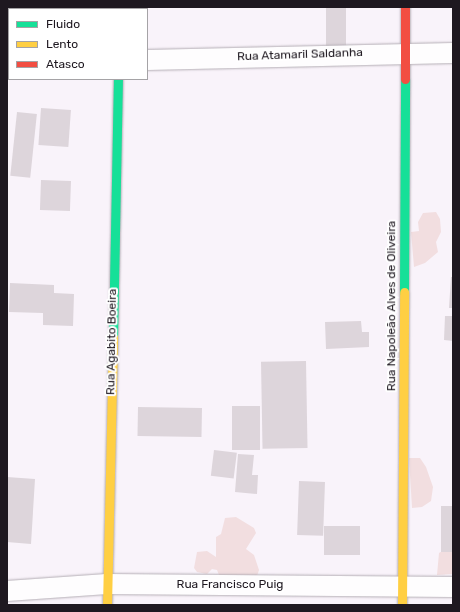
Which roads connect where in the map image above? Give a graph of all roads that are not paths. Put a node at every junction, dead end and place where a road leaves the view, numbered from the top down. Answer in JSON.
{"nodes":[{"id":1,"x":405,"y":7,"type":"edge"},
{"id":2,"x":406,"y":52,"type":"junction"},
{"id":3,"x":453,"y":53,"type":"edge"},
{"id":4,"x":148,"y":60,"type":"edge"},
{"id":5,"x":118,"y":80,"type":"edge"},
{"id":6,"x":107,"y":584,"type":"junction"},
{"id":7,"x":453,"y":587,"type":"edge"},
{"id":8,"x":7,"y":591,"type":"edge"},
{"id":9,"x":402,"y":596,"type":"edge"},
{"id":10,"x":107,"y":605,"type":"edge"}],
"edges":[{"from":1,"to":2,"type":"street","name":"Rua Napoleão Alves de Oliveira"},
{"from":2,"to":3,"type":"street","name":"Rua Atamaril Saldanha"},
{"from":2,"to":4,"type":"street","name":"Rua Atamaril Saldanha"},
{"from":2,"to":9,"type":"street","name":"Rua Napoleão Alves de Oliveira"},
{"from":5,"to":6,"type":"street","name":"Rua Agabito Boeira"},
{"from":6,"to":8,"type":"street","name":"Rua Francisco Puig"},
{"from":6,"to":9,"type":"street","name":"Rua Francisco Puig"},
{"from":6,"to":10,"type":"street","name":"Rua Agabito Boeira"},
{"from":7,"to":9,"type":"street","name":"Rua Francisco Puig"}]}
